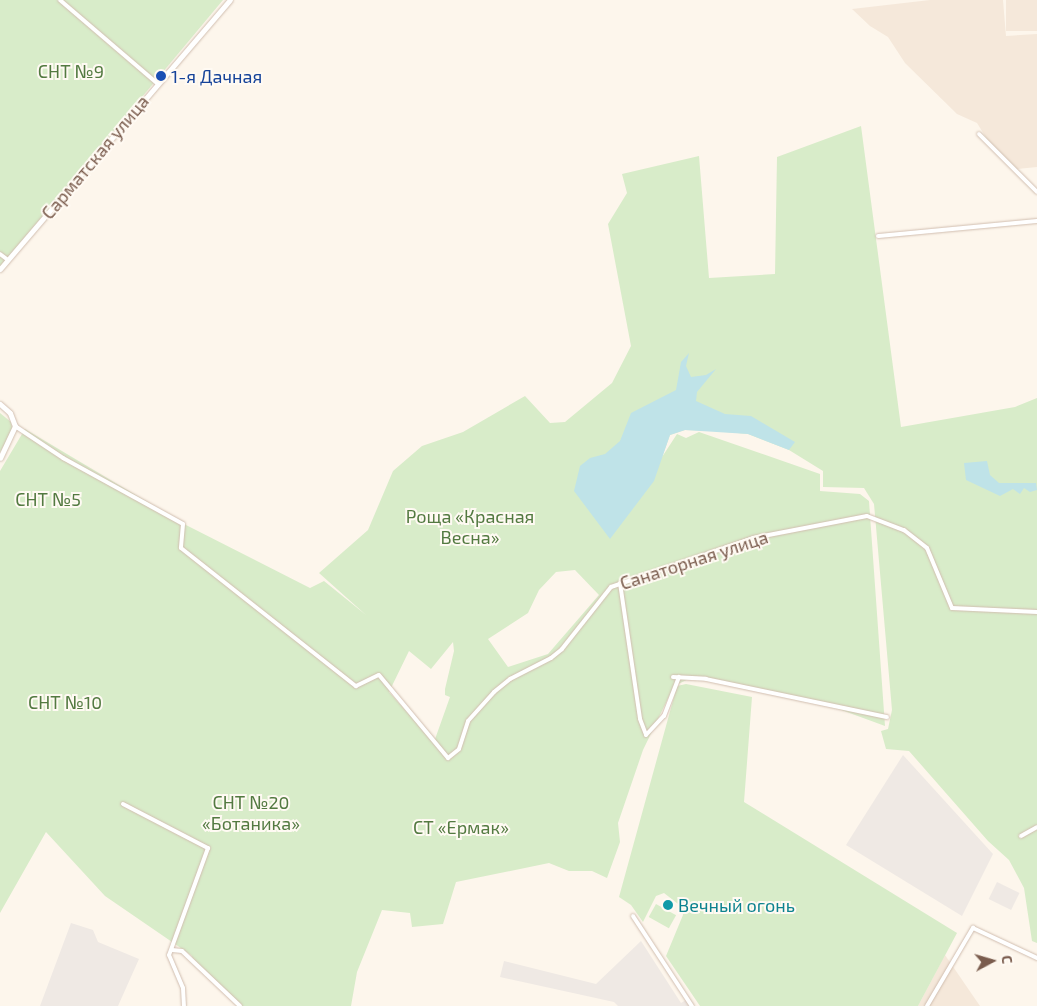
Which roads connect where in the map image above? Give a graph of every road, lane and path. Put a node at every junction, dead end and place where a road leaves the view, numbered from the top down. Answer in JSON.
{"nodes":[{"id":1,"x":60,"y":0,"type":"edge"},
{"id":2,"x":230,"y":0,"type":"edge"},
{"id":3,"x":158,"y":84,"type":"junction"},
{"id":4,"x":979,"y":134,"type":"dead end"},
{"id":5,"x":1037,"y":192,"type":"edge"},
{"id":6,"x":1037,"y":221,"type":"edge"},
{"id":7,"x":878,"y":236,"type":"dead end"},
{"id":8,"x":0,"y":254,"type":"edge"},
{"id":9,"x":8,"y":260,"type":"junction"},
{"id":10,"x":0,"y":269,"type":"edge"},
{"id":11,"x":0,"y":404,"type":"edge"},
{"id":12,"x":15,"y":426,"type":"junction"},
{"id":13,"x":0,"y":458,"type":"edge"},
{"id":14,"x":620,"y":583,"type":"junction"},
{"id":15,"x":1037,"y":612,"type":"edge"},
{"id":16,"x":673,"y":677,"type":"dead end"},
{"id":17,"x":679,"y":678,"type":"junction"},
{"id":18,"x":887,"y":717,"type":"dead end"},
{"id":19,"x":123,"y":804,"type":"dead end"},
{"id":20,"x":1037,"y":827,"type":"edge"},
{"id":21,"x":1021,"y":836,"type":"dead end"},
{"id":22,"x":633,"y":916,"type":"dead end"},
{"id":23,"x":172,"y":950,"type":"junction"},
{"id":24,"x":1037,"y":958,"type":"edge"},
{"id":25,"x":184,"y":1006,"type":"edge"},
{"id":26,"x":240,"y":1006,"type":"edge"},
{"id":27,"x":692,"y":1006,"type":"edge"},
{"id":28,"x":926,"y":1006,"type":"edge"}],
"edges":[{"from":1,"to":3,"type":"street"},
{"from":2,"to":3,"type":"main road","name":"Сарматская улица"},
{"from":3,"to":9,"type":"main road","name":"Сарматская улица"},
{"from":4,"to":5,"type":"street"},
{"from":6,"to":7,"type":"street"},
{"from":8,"to":9,"type":"street"},
{"from":9,"to":10,"type":"main road","name":"Сарматская улица"},
{"from":11,"to":12,"type":"main road"},
{"from":12,"to":13,"type":"main road"},
{"from":12,"to":14,"type":"street","name":"Санаторная улица"},
{"from":14,"to":15,"type":"street","name":"Санаторная улица"},
{"from":14,"to":17,"type":"street"},
{"from":16,"to":17,"type":"street"},
{"from":17,"to":18,"type":"street"},
{"from":19,"to":23,"type":"street"},
{"from":20,"to":21,"type":"street"},
{"from":22,"to":27,"type":"street"},
{"from":23,"to":25,"type":"street"},
{"from":23,"to":26,"type":"street"},
{"from":24,"to":28,"type":"street"}]}
